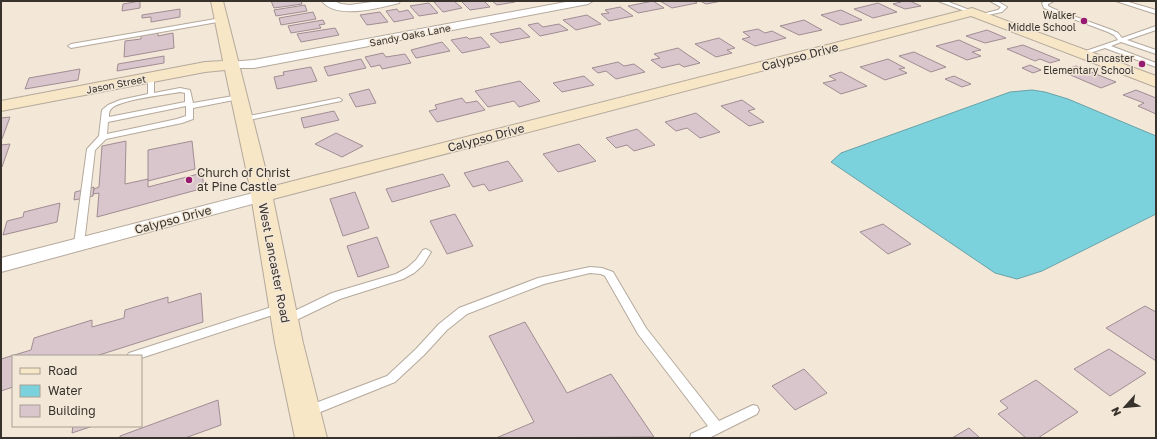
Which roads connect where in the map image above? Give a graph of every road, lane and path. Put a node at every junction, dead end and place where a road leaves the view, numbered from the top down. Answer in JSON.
{"nodes":[{"id":1,"x":216,"y":1,"type":"edge"},
{"id":2,"x":327,"y":1,"type":"edge"},
{"id":3,"x":394,"y":1,"type":"edge"},
{"id":4,"x":588,"y":1,"type":"edge"},
{"id":5,"x":941,"y":1,"type":"edge"},
{"id":6,"x":993,"y":1,"type":"edge"},
{"id":7,"x":1051,"y":1,"type":"edge"},
{"id":8,"x":1119,"y":1,"type":"edge"},
{"id":9,"x":1156,"y":12,"type":"edge"},
{"id":10,"x":976,"y":14,"type":"junction"},
{"id":11,"x":221,"y":20,"type":"junction"},
{"id":12,"x":1156,"y":28,"type":"edge"},
{"id":13,"x":1121,"y":40,"type":"junction"},
{"id":14,"x":70,"y":46,"type":"dead end"},
{"id":15,"x":1105,"y":46,"type":"junction"},
{"id":16,"x":1156,"y":52,"type":"edge"},
{"id":17,"x":1082,"y":54,"type":"junction"},
{"id":18,"x":1156,"y":65,"type":"edge"},
{"id":19,"x":232,"y":66,"type":"junction"},
{"id":20,"x":151,"y":78,"type":"junction"},
{"id":21,"x":1156,"y":82,"type":"edge"},
{"id":22,"x":151,"y":95,"type":"junction"},
{"id":23,"x":339,"y":100,"type":"dead end"},
{"id":24,"x":190,"y":105,"type":"junction"},
{"id":25,"x":1,"y":106,"type":"edge"},
{"id":26,"x":242,"y":108,"type":"junction"},
{"id":27,"x":105,"y":120,"type":"junction"},
{"id":28,"x":103,"y":137,"type":"junction"},
{"id":29,"x":261,"y":196,"type":"junction"},
{"id":30,"x":79,"y":244,"type":"junction"},
{"id":31,"x":426,"y":252,"type":"dead end"},
{"id":32,"x":1,"y":265,"type":"edge"},
{"id":33,"x":284,"y":314,"type":"junction"},
{"id":34,"x":137,"y":355,"type":"edge"},
{"id":35,"x":753,"y":410,"type":"dead end"},
{"id":36,"x":305,"y":413,"type":"junction"},
{"id":37,"x":716,"y":428,"type":"junction"},
{"id":38,"x":311,"y":438,"type":"edge"},
{"id":39,"x":696,"y":438,"type":"edge"}],
"edges":[{"from":1,"to":11,"type":"street","name":"West Lancaster Road"},
{"from":2,"to":3,"type":"street"},
{"from":4,"to":19,"type":"street","name":"Sandy Oaks Lane"},
{"from":5,"to":10,"type":"lane"},
{"from":6,"to":10,"type":"lane"},
{"from":7,"to":13,"type":"lane"},
{"from":8,"to":9,"type":"lane"},
{"from":10,"to":17,"type":"street"},
{"from":10,"to":29,"type":"street","name":"Calypso Drive"},
{"from":11,"to":14,"type":"lane"},
{"from":11,"to":19,"type":"street","name":"West Lancaster Road"},
{"from":12,"to":13,"type":"lane"},
{"from":13,"to":15,"type":"lane"},
{"from":13,"to":16,"type":"lane"},
{"from":15,"to":17,"type":"lane"},
{"from":15,"to":18,"type":"lane"},
{"from":17,"to":21,"type":"street"},
{"from":19,"to":20,"type":"street","name":"Jason Street"},
{"from":19,"to":26,"type":"street","name":"West Lancaster Road"},
{"from":20,"to":22,"type":"lane"},
{"from":20,"to":25,"type":"street","name":"Jason Street"},
{"from":22,"to":24,"type":"lane"},
{"from":22,"to":27,"type":"lane"},
{"from":23,"to":26,"type":"lane"},
{"from":24,"to":26,"type":"lane"},
{"from":24,"to":27,"type":"lane"},
{"from":24,"to":28,"type":"lane"},
{"from":26,"to":29,"type":"street","name":"West Lancaster Road"},
{"from":27,"to":28,"type":"lane"},
{"from":28,"to":30,"type":"lane"},
{"from":29,"to":30,"type":"street","name":"Calypso Drive"},
{"from":29,"to":33,"type":"street","name":"West Lancaster Road"},
{"from":30,"to":32,"type":"street","name":"Calypso Drive"},
{"from":31,"to":33,"type":"lane"},
{"from":33,"to":34,"type":"lane"},
{"from":33,"to":36,"type":"street","name":"West Lancaster Road"},
{"from":35,"to":37,"type":"lane"},
{"from":36,"to":37,"type":"lane"},
{"from":36,"to":38,"type":"street","name":"West Lancaster Road"},
{"from":37,"to":39,"type":"lane"}]}
